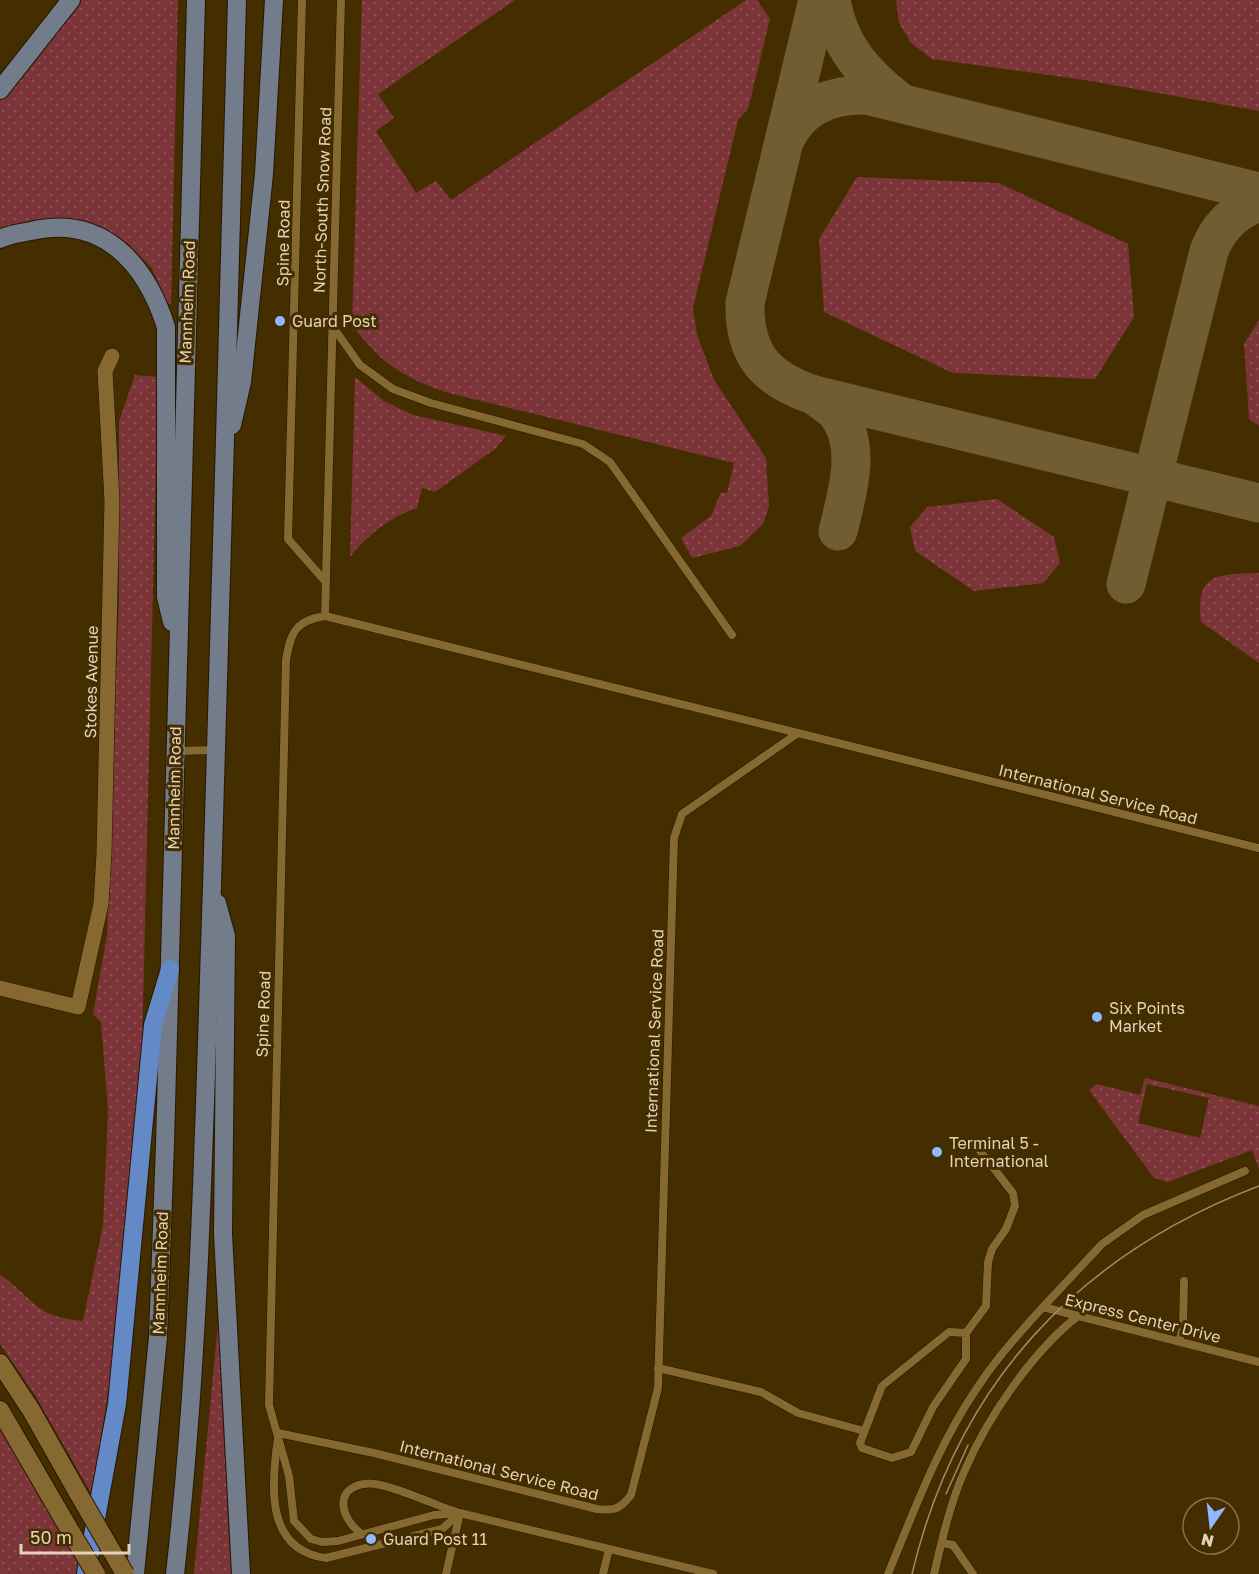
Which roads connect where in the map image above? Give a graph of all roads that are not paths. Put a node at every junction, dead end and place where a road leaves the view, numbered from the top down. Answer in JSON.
{"nodes":[{"id":1,"x":71,"y":0,"type":"edge"},
{"id":2,"x":196,"y":0,"type":"edge"},
{"id":3,"x":237,"y":0,"type":"edge"},
{"id":4,"x":274,"y":0,"type":"edge"},
{"id":5,"x":302,"y":0,"type":"edge"},
{"id":6,"x":341,"y":0,"type":"edge"},
{"id":7,"x":0,"y":90,"type":"edge"},
{"id":8,"x":0,"y":239,"type":"edge"},
{"id":9,"x":332,"y":327,"type":"junction"},
{"id":10,"x":112,"y":356,"type":"dead end"},
{"id":11,"x":224,"y":462,"type":"junction"},
{"id":12,"x":326,"y":580,"type":"junction"},
{"id":13,"x":325,"y":616,"type":"junction"},
{"id":14,"x":732,"y":635,"type":"dead end"},
{"id":15,"x":178,"y":648,"type":"junction"},
{"id":16,"x":798,"y":733,"type":"junction"},
{"id":17,"x":217,"y":750,"type":"junction"},
{"id":18,"x":174,"y":751,"type":"junction"},
{"id":19,"x":1259,"y":848,"type":"edge"},
{"id":20,"x":212,"y":884,"type":"junction"},
{"id":21,"x":170,"y":969,"type":"junction"},
{"id":22,"x":0,"y":988,"type":"edge"},
{"id":23,"x":977,"y":1147,"type":"dead end"},
{"id":24,"x":1245,"y":1171,"type":"dead end"},
{"id":25,"x":1184,"y":1281,"type":"dead end"},
{"id":26,"x":1042,"y":1307,"type":"junction"},
{"id":27,"x":1078,"y":1316,"type":"junction"},
{"id":28,"x":966,"y":1333,"type":"junction"},
{"id":29,"x":1179,"y":1341,"type":"junction"},
{"id":30,"x":1259,"y":1362,"type":"edge"},
{"id":31,"x":0,"y":1363,"type":"edge"},
{"id":32,"x":658,"y":1368,"type":"junction"},
{"id":33,"x":0,"y":1410,"type":"edge"},
{"id":34,"x":864,"y":1431,"type":"junction"},
{"id":35,"x":278,"y":1434,"type":"junction"},
{"id":36,"x":460,"y":1513,"type":"junction"},
{"id":37,"x":362,"y":1534,"type":"junction"},
{"id":38,"x":942,"y":1543,"type":"junction"},
{"id":39,"x":609,"y":1549,"type":"junction"},
{"id":40,"x":86,"y":1574,"type":"edge"},
{"id":41,"x":96,"y":1574,"type":"edge"},
{"id":42,"x":125,"y":1574,"type":"edge"},
{"id":43,"x":135,"y":1574,"type":"edge"},
{"id":44,"x":175,"y":1574,"type":"edge"},
{"id":45,"x":241,"y":1574,"type":"edge"},
{"id":46,"x":446,"y":1574,"type":"edge"},
{"id":47,"x":603,"y":1574,"type":"edge"},
{"id":48,"x":713,"y":1574,"type":"edge"},
{"id":49,"x":888,"y":1574,"type":"edge"},
{"id":50,"x":934,"y":1574,"type":"edge"},
{"id":51,"x":973,"y":1574,"type":"edge"}],
"edges":[{"from":1,"to":7,"type":"main road"},
{"from":2,"to":15,"type":"main road","name":"Mannheim Road"},
{"from":3,"to":11,"type":"main road"},
{"from":4,"to":11,"type":"main road"},
{"from":5,"to":12,"type":"lane","name":"Spine Road"},
{"from":6,"to":9,"type":"lane","name":"North-South Snow Road"},
{"from":8,"to":15,"type":"main road"},
{"from":9,"to":12,"type":"lane","name":"North-South Snow Road"},
{"from":9,"to":14,"type":"lane"},
{"from":10,"to":22,"type":"street","name":"Stokes Avenue"},
{"from":11,"to":17,"type":"main road"},
{"from":12,"to":13,"type":"lane","name":"North-South Snow Road"},
{"from":13,"to":16,"type":"lane"},
{"from":13,"to":35,"type":"lane","name":"Spine Road"},
{"from":15,"to":18,"type":"main road","name":"Mannheim Road"},
{"from":16,"to":19,"type":"lane","name":"International Service Road"},
{"from":16,"to":32,"type":"lane","name":"International Service Road"},
{"from":17,"to":18,"type":"lane"},
{"from":17,"to":20,"type":"main road"},
{"from":18,"to":21,"type":"main road","name":"Mannheim Road"},
{"from":20,"to":44,"type":"main road"},
{"from":20,"to":45,"type":"main road"},
{"from":21,"to":40,"type":"highway"},
{"from":21,"to":43,"type":"main road","name":"Mannheim Road"},
{"from":23,"to":28,"type":"lane"},
{"from":24,"to":26,"type":"lane"},
{"from":25,"to":29,"type":"lane"},
{"from":26,"to":27,"type":"lane","name":"Express Center Drive"},
{"from":26,"to":49,"type":"lane","name":"Express Center Drive"},
{"from":27,"to":29,"type":"lane","name":"Express Center Drive"},
{"from":27,"to":38,"type":"lane"},
{"from":28,"to":34,"type":"lane"},
{"from":28,"to":34,"type":"lane"},
{"from":29,"to":30,"type":"lane","name":"Express Center Drive"},
{"from":31,"to":42,"type":"street","bridge":true},
{"from":32,"to":34,"type":"lane"},
{"from":32,"to":35,"type":"lane","name":"International Service Road"},
{"from":33,"to":41,"type":"street","bridge":true},
{"from":35,"to":36,"type":"lane"},
{"from":35,"to":37,"type":"lane"},
{"from":36,"to":37,"type":"lane"},
{"from":36,"to":37,"type":"lane"},
{"from":36,"to":39,"type":"lane"},
{"from":36,"to":46,"type":"lane"},
{"from":38,"to":50,"type":"lane"},
{"from":38,"to":51,"type":"lane"},
{"from":39,"to":47,"type":"lane"},
{"from":39,"to":48,"type":"lane"}]}
